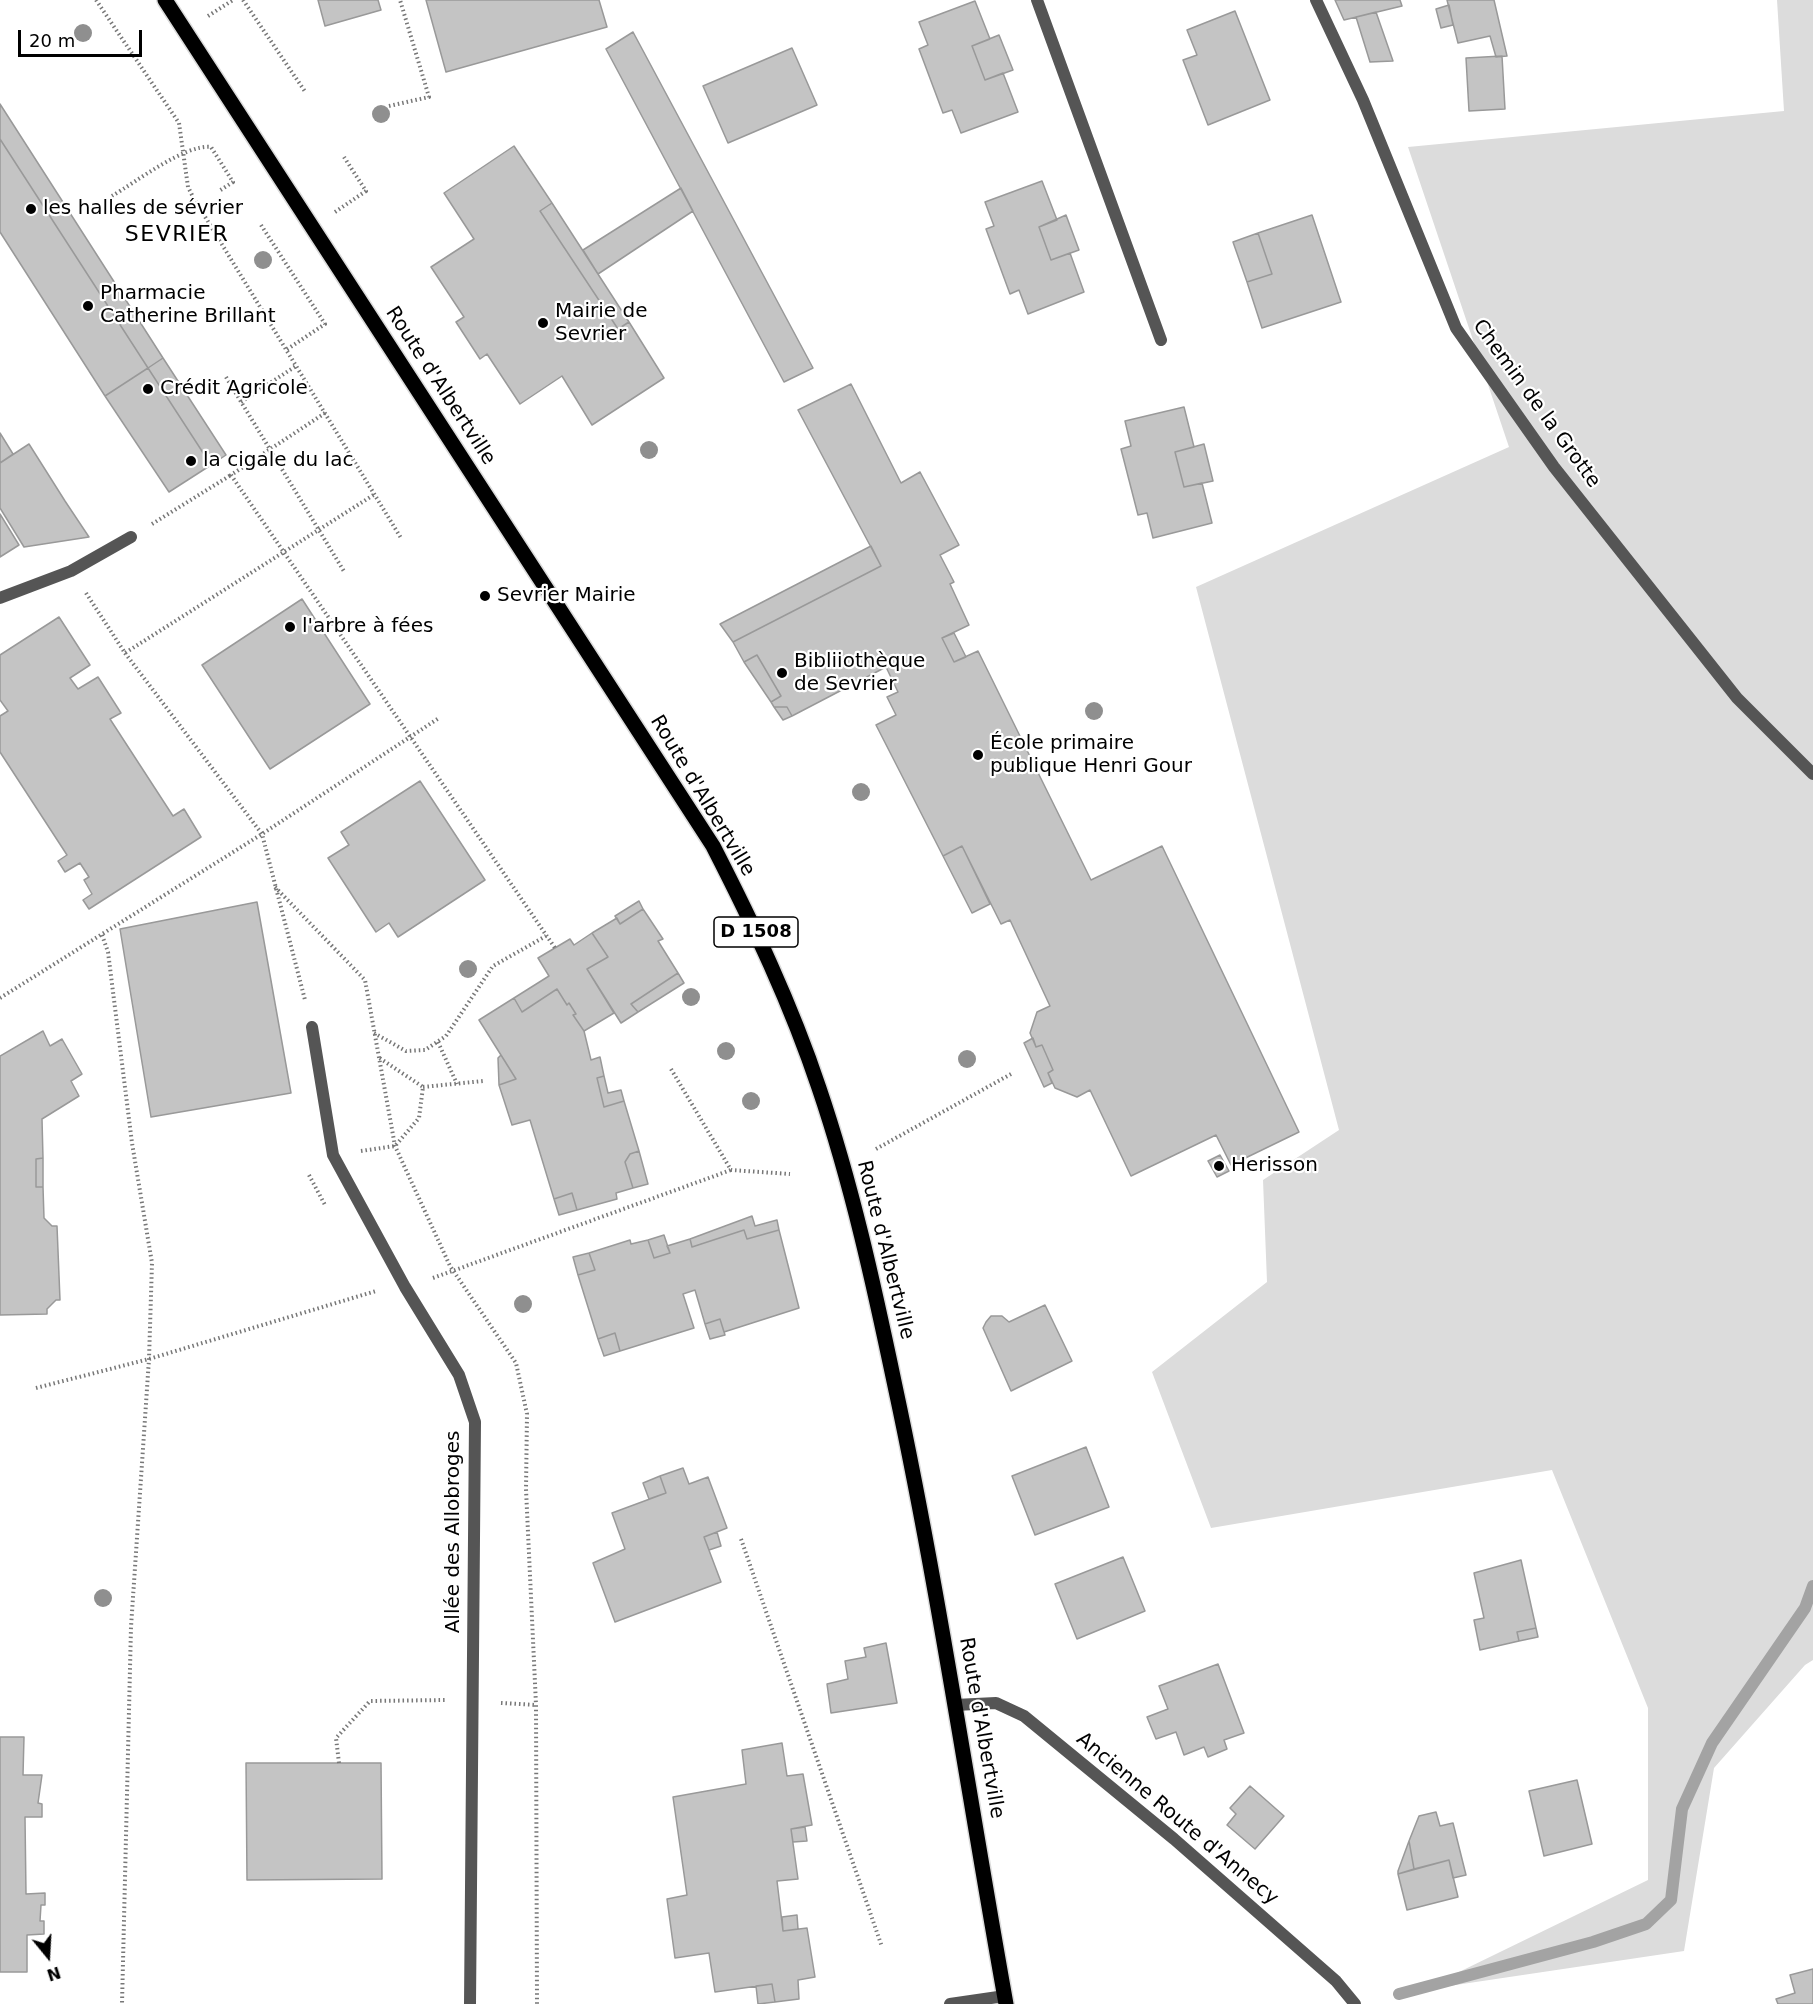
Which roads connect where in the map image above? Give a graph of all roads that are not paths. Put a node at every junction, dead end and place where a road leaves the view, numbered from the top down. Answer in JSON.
{"nodes":[{"id":1,"x":165,"y":0,"type":"edge"},
{"id":2,"x":1037,"y":0,"type":"edge"},
{"id":3,"x":1316,"y":0,"type":"edge"},
{"id":4,"x":1161,"y":340,"type":"dead end"},
{"id":5,"x":131,"y":537,"type":"road end"},
{"id":6,"x":0,"y":597,"type":"edge"},
{"id":7,"x":1813,"y":774,"type":"edge"},
{"id":8,"x":312,"y":1027,"type":"road end"},
{"id":9,"x":955,"y":1705,"type":"junction"},
{"id":10,"x":1005,"y":2000,"type":"edge"},
{"id":11,"x":470,"y":2004,"type":"edge"},
{"id":12,"x":950,"y":2004,"type":"edge"},
{"id":13,"x":1355,"y":2004,"type":"edge"}],
"edges":[{"from":1,"to":9,"type":"main road","name":"Route d'Albertville","number":"D 1508"},
{"from":2,"to":4,"type":"street"},
{"from":3,"to":7,"type":"street","name":"Chemin de la Grotte"},
{"from":5,"to":6,"type":"street"},
{"from":8,"to":11,"type":"street","name":"Allée des Allobroges"},
{"from":9,"to":10,"type":"main road","name":"Route d'Albertville","number":"D 1508"},
{"from":9,"to":13,"type":"street","name":"Ancienne Route d'Annecy"},
{"from":10,"to":12,"type":"street"}]}
